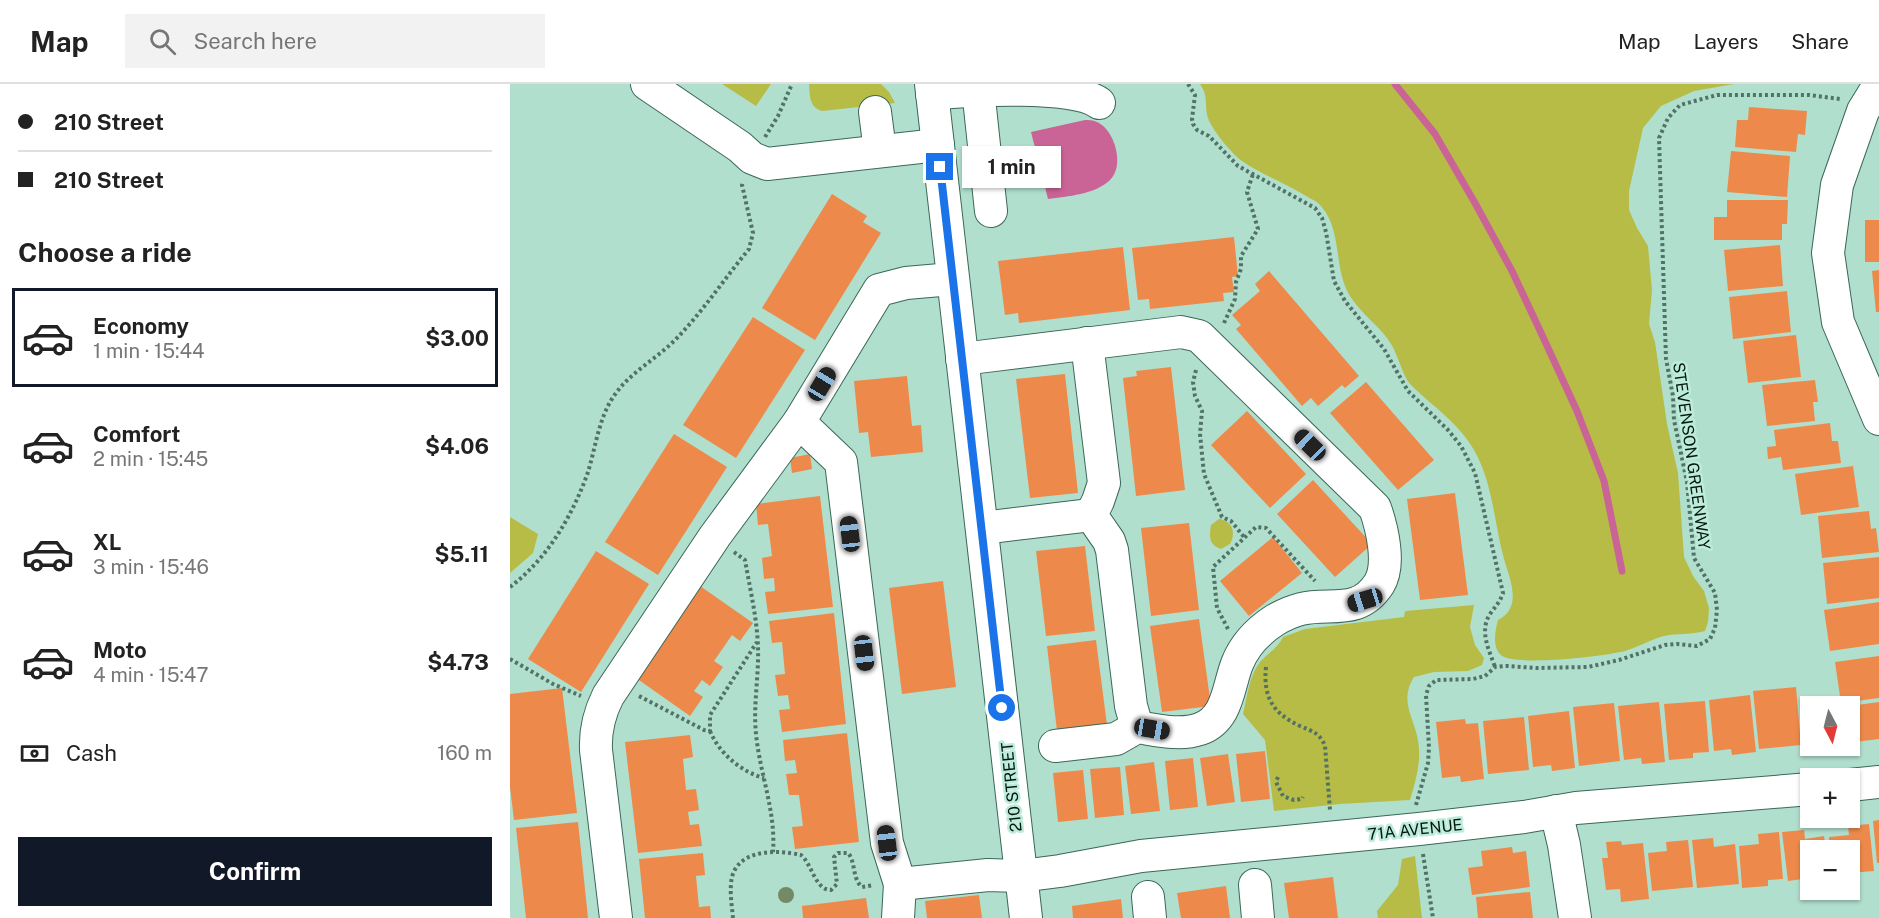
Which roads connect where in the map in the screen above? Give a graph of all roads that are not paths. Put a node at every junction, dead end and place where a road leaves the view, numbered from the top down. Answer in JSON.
{"nodes":[{"id":1,"x":647,"y":84,"type":"edge"},
{"id":2,"x":932,"y":89,"type":"edge"},
{"id":3,"x":978,"y":89,"type":"junction"},
{"id":4,"x":1861,"y":98,"type":"edge"},
{"id":5,"x":1099,"y":103,"type":"dead end"},
{"id":6,"x":875,"y":112,"type":"dead end"},
{"id":7,"x":938,"y":145,"type":"junction"},
{"id":8,"x":880,"y":152,"type":"junction"},
{"id":9,"x":991,"y":211,"type":"dead end"},
{"id":10,"x":952,"y":279,"type":"junction"},
{"id":11,"x":1087,"y":343,"type":"junction"},
{"id":12,"x":962,"y":358,"type":"junction"},
{"id":13,"x":1879,"y":419,"type":"edge"},
{"id":14,"x":799,"y":422,"type":"junction"},
{"id":15,"x":1091,"y":515,"type":"junction"},
{"id":16,"x":982,"y":528,"type":"junction"},
{"id":17,"x":1137,"y":727,"type":"junction"},
{"id":18,"x":1055,"y":746,"type":"dead end"},
{"id":19,"x":1879,"y":782,"type":"edge"},
{"id":20,"x":1860,"y":784,"type":"edge"},
{"id":21,"x":1800,"y":790,"type":"edge"},
{"id":22,"x":1556,"y":811,"type":"junction"},
{"id":23,"x":1021,"y":876,"type":"junction"},
{"id":24,"x":889,"y":881,"type":"junction"},
{"id":25,"x":1255,"y":885,"type":"dead end"},
{"id":26,"x":616,"y":918,"type":"edge"},
{"id":27,"x":898,"y":918,"type":"edge"},
{"id":28,"x":1026,"y":918,"type":"edge"},
{"id":29,"x":1258,"y":918,"type":"edge"},
{"id":30,"x":1575,"y":918,"type":"edge"}],
"edges":[{"from":1,"to":8,"type":"street"},
{"from":2,"to":3,"type":"street"},
{"from":2,"to":7,"type":"street","name":"210 STREET"},
{"from":3,"to":5,"type":"street"},
{"from":3,"to":9,"type":"street"},
{"from":4,"to":13,"type":"street"},
{"from":6,"to":8,"type":"street"},
{"from":7,"to":8,"type":"street"},
{"from":7,"to":10,"type":"street","name":"210 STREET"},
{"from":10,"to":12,"type":"street","name":"210 STREET"},
{"from":10,"to":14,"type":"street"},
{"from":11,"to":12,"type":"street"},
{"from":11,"to":15,"type":"street"},
{"from":11,"to":17,"type":"street"},
{"from":12,"to":16,"type":"street","name":"210 STREET"},
{"from":14,"to":24,"type":"street"},
{"from":14,"to":26,"type":"street"},
{"from":15,"to":16,"type":"street"},
{"from":15,"to":17,"type":"street"},
{"from":16,"to":23,"type":"street","name":"210 STREET"},
{"from":17,"to":18,"type":"street"},
{"from":19,"to":20,"type":"street"},
{"from":21,"to":22,"type":"street","name":"71A AVENUE"},
{"from":22,"to":23,"type":"street","name":"71A AVENUE"},
{"from":22,"to":30,"type":"street"},
{"from":23,"to":24,"type":"street","name":"71A AVENUE"},
{"from":23,"to":28,"type":"street","name":"210 STREET"},
{"from":24,"to":27,"type":"street"},
{"from":25,"to":29,"type":"street"}]}
